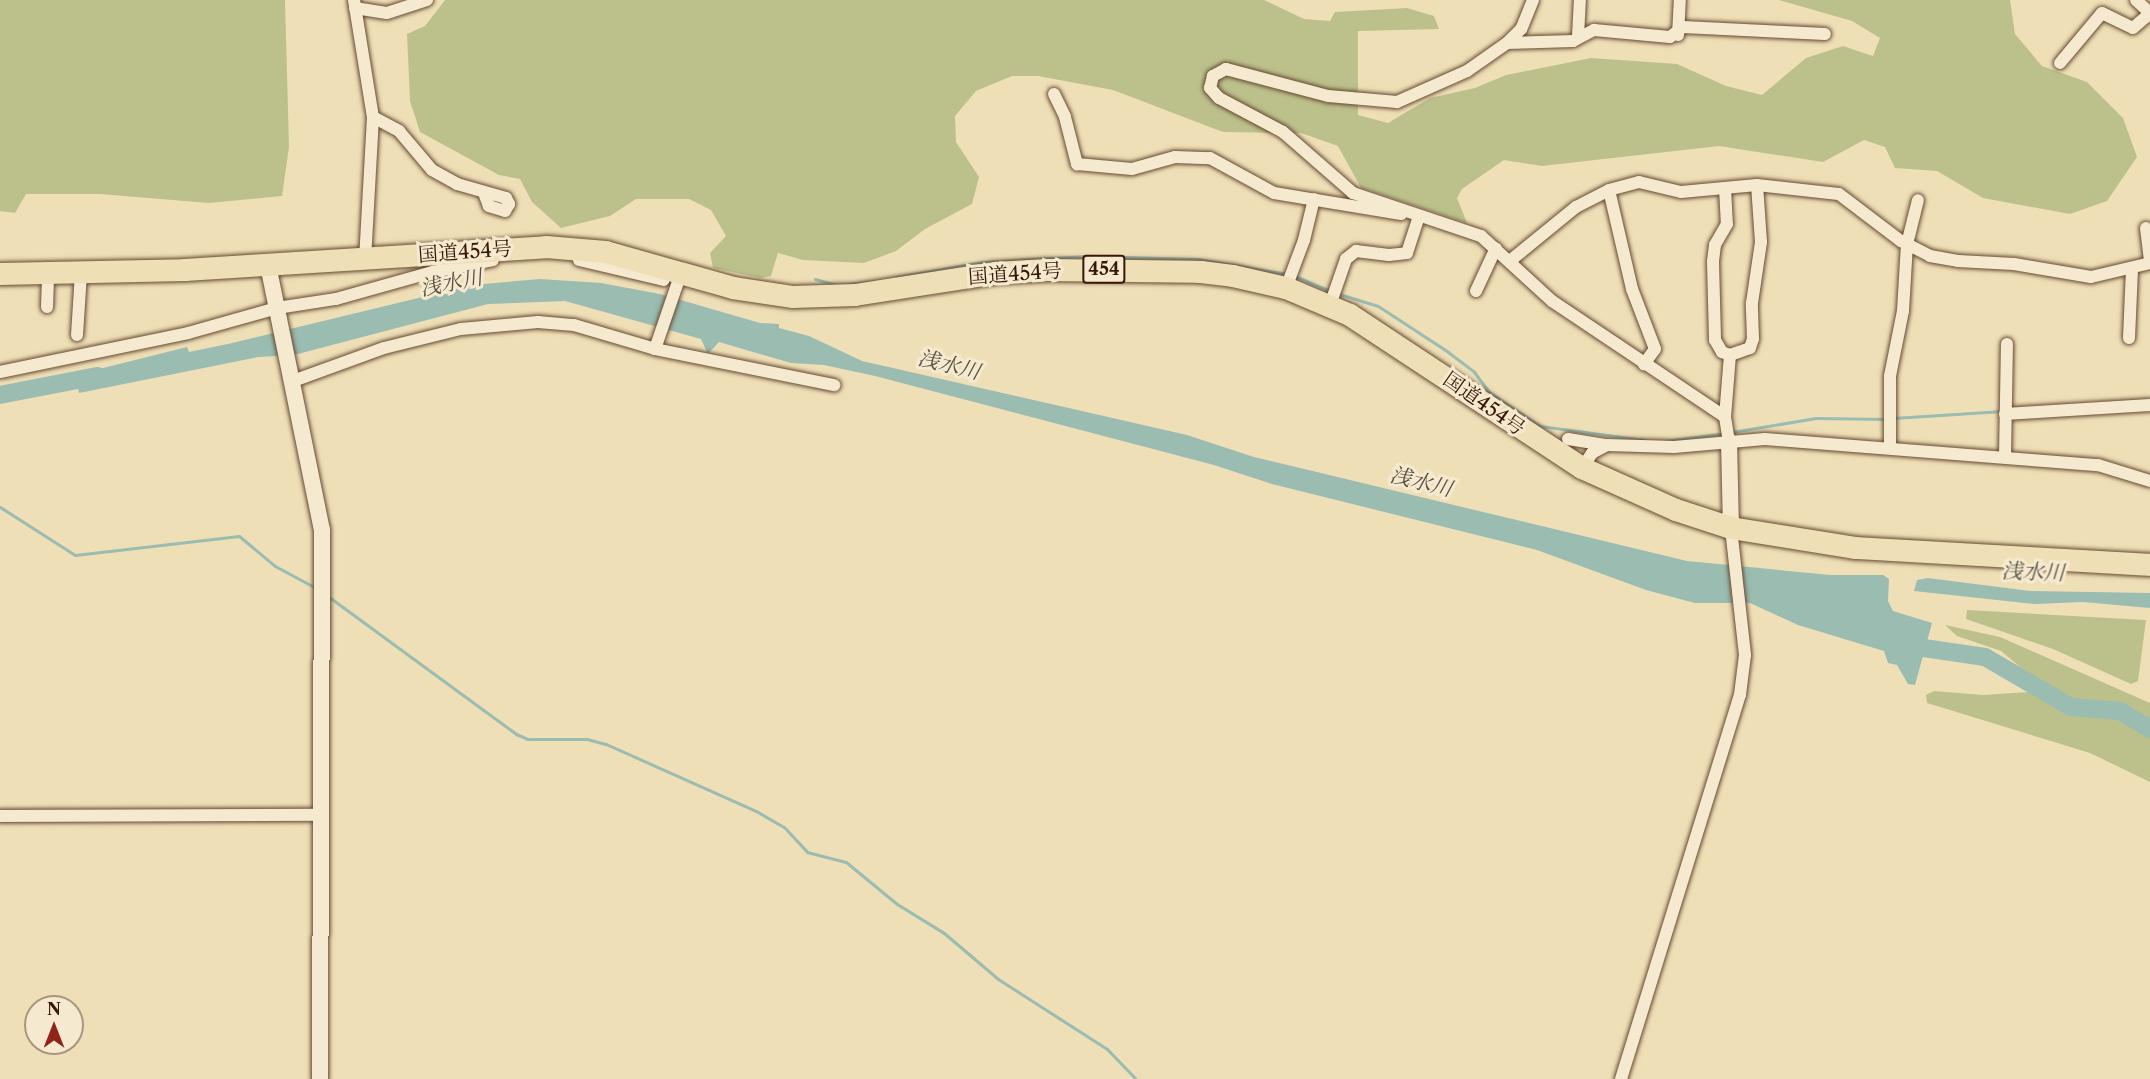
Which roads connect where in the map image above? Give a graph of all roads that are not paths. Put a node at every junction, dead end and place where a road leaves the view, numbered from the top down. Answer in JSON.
{"nodes":[{"id":1,"x":427,"y":0,"type":"edge"},
{"id":2,"x":1533,"y":0,"type":"edge"},
{"id":3,"x":1580,"y":0,"type":"edge"},
{"id":4,"x":1680,"y":0,"type":"edge"},
{"id":5,"x":2136,"y":0,"type":"edge"},
{"id":6,"x":355,"y":4,"type":"edge"},
{"id":7,"x":1678,"y":34,"type":"junction"},
{"id":8,"x":1825,"y":34,"type":"dead end"},
{"id":9,"x":1578,"y":36,"type":"junction"},
{"id":10,"x":1507,"y":43,"type":"junction"},
{"id":11,"x":2060,"y":63,"type":"dead end"},
{"id":12,"x":1054,"y":94,"type":"dead end"},
{"id":13,"x":373,"y":117,"type":"junction"},
{"id":14,"x":1757,"y":185,"type":"junction"},
{"id":15,"x":1725,"y":188,"type":"junction"},
{"id":16,"x":1609,"y":190,"type":"junction"},
{"id":17,"x":484,"y":193,"type":"dead end"},
{"id":18,"x":1314,"y":199,"type":"junction"},
{"id":19,"x":1918,"y":200,"type":"dead end"},
{"id":20,"x":1422,"y":216,"type":"junction"},
{"id":21,"x":2146,"y":228,"type":"dead end"},
{"id":22,"x":1907,"y":244,"type":"junction"},
{"id":23,"x":1496,"y":248,"type":"junction"},
{"id":24,"x":365,"y":258,"type":"junction"},
{"id":25,"x":1510,"y":260,"type":"junction"},
{"id":26,"x":2150,"y":261,"type":"edge"},
{"id":27,"x":268,"y":265,"type":"junction"},
{"id":28,"x":2132,"y":268,"type":"junction"},
{"id":29,"x":81,"y":273,"type":"junction"},
{"id":30,"x":0,"y":274,"type":"edge"},
{"id":31,"x":48,"y":274,"type":"junction"},
{"id":32,"x":678,"y":282,"type":"junction"},
{"id":33,"x":1286,"y":288,"type":"junction"},
{"id":34,"x":1476,"y":291,"type":"dead end"},
{"id":35,"x":1330,"y":305,"type":"junction"},
{"id":36,"x":47,"y":307,"type":"dead end"},
{"id":37,"x":278,"y":312,"type":"junction"},
{"id":38,"x":77,"y":335,"type":"dead end"},
{"id":39,"x":2129,"y":338,"type":"dead end"},
{"id":40,"x":656,"y":344,"type":"junction"},
{"id":41,"x":2007,"y":344,"type":"dead end"},
{"id":42,"x":1730,"y":355,"type":"junction"},
{"id":43,"x":1644,"y":364,"type":"junction"},
{"id":44,"x":0,"y":372,"type":"edge"},
{"id":45,"x":292,"y":375,"type":"junction"},
{"id":46,"x":834,"y":385,"type":"dead end"},
{"id":47,"x":2150,"y":405,"type":"edge"},
{"id":48,"x":2005,"y":414,"type":"junction"},
{"id":49,"x":1725,"y":417,"type":"junction"},
{"id":50,"x":1568,"y":439,"type":"dead end"},
{"id":51,"x":1729,"y":441,"type":"junction"},
{"id":52,"x":1608,"y":445,"type":"junction"},
{"id":53,"x":1890,"y":448,"type":"junction"},
{"id":54,"x":2005,"y":456,"type":"junction"},
{"id":55,"x":1582,"y":468,"type":"junction"},
{"id":56,"x":2150,"y":481,"type":"edge"},
{"id":57,"x":1731,"y":528,"type":"junction"},
{"id":58,"x":2150,"y":566,"type":"edge"},
{"id":59,"x":0,"y":816,"type":"edge"},
{"id":60,"x":321,"y":816,"type":"junction"},
{"id":61,"x":320,"y":1079,"type":"edge"},
{"id":62,"x":1621,"y":1079,"type":"edge"}],
"edges":[{"from":1,"to":6,"type":"street"},
{"from":2,"to":10,"type":"street"},
{"from":3,"to":9,"type":"street"},
{"from":4,"to":7,"type":"street"},
{"from":5,"to":11,"type":"street"},
{"from":6,"to":13,"type":"street"},
{"from":7,"to":8,"type":"street"},
{"from":7,"to":9,"type":"street"},
{"from":9,"to":10,"type":"street"},
{"from":10,"to":20,"type":"street"},
{"from":12,"to":18,"type":"street"},
{"from":13,"to":17,"type":"street"},
{"from":13,"to":24,"type":"street"},
{"from":14,"to":15,"type":"street"},
{"from":14,"to":22,"type":"street"},
{"from":14,"to":42,"type":"street"},
{"from":15,"to":16,"type":"street"},
{"from":15,"to":42,"type":"street"},
{"from":16,"to":25,"type":"street"},
{"from":16,"to":43,"type":"street"},
{"from":18,"to":20,"type":"street"},
{"from":18,"to":33,"type":"street"},
{"from":19,"to":22,"type":"street"},
{"from":20,"to":23,"type":"street"},
{"from":20,"to":35,"type":"street"},
{"from":21,"to":26,"type":"street"},
{"from":22,"to":28,"type":"street"},
{"from":22,"to":53,"type":"street"},
{"from":23,"to":25,"type":"street"},
{"from":23,"to":34,"type":"street"},
{"from":24,"to":27,"type":"highway","name":"国道454号","number":"454"},
{"from":24,"to":32,"type":"highway","name":"国道454号","number":"454"},
{"from":25,"to":43,"type":"street"},
{"from":26,"to":28,"type":"street"},
{"from":27,"to":29,"type":"highway","name":"国道454号","number":"454"},
{"from":27,"to":37,"type":"street"},
{"from":28,"to":39,"type":"street"},
{"from":29,"to":31,"type":"highway","name":"国道454号","number":"454"},
{"from":29,"to":38,"type":"street"},
{"from":30,"to":31,"type":"highway","name":"国道454号","number":"454"},
{"from":31,"to":36,"type":"street"},
{"from":32,"to":33,"type":"highway","name":"国道454号","number":"454"},
{"from":32,"to":37,"type":"street"},
{"from":32,"to":40,"type":"street"},
{"from":33,"to":35,"type":"highway","name":"国道454号","number":"454"},
{"from":35,"to":55,"type":"highway","name":"国道454号","number":"454"},
{"from":37,"to":44,"type":"street"},
{"from":37,"to":45,"type":"street"},
{"from":40,"to":45,"type":"street"},
{"from":40,"to":46,"type":"street"},
{"from":41,"to":48,"type":"street"},
{"from":42,"to":49,"type":"street"},
{"from":43,"to":49,"type":"street"},
{"from":45,"to":60,"type":"street"},
{"from":47,"to":48,"type":"street"},
{"from":48,"to":54,"type":"street"},
{"from":49,"to":51,"type":"street"},
{"from":50,"to":52,"type":"street"},
{"from":51,"to":52,"type":"street"},
{"from":51,"to":53,"type":"street"},
{"from":51,"to":57,"type":"street"},
{"from":52,"to":55,"type":"street"},
{"from":53,"to":54,"type":"street"},
{"from":54,"to":56,"type":"street"},
{"from":55,"to":57,"type":"highway","name":"国道454号","number":"454"},
{"from":57,"to":58,"type":"highway","name":"国道454号","number":"454"},
{"from":57,"to":62,"type":"street"},
{"from":59,"to":60,"type":"street"},
{"from":60,"to":61,"type":"street"}]}
